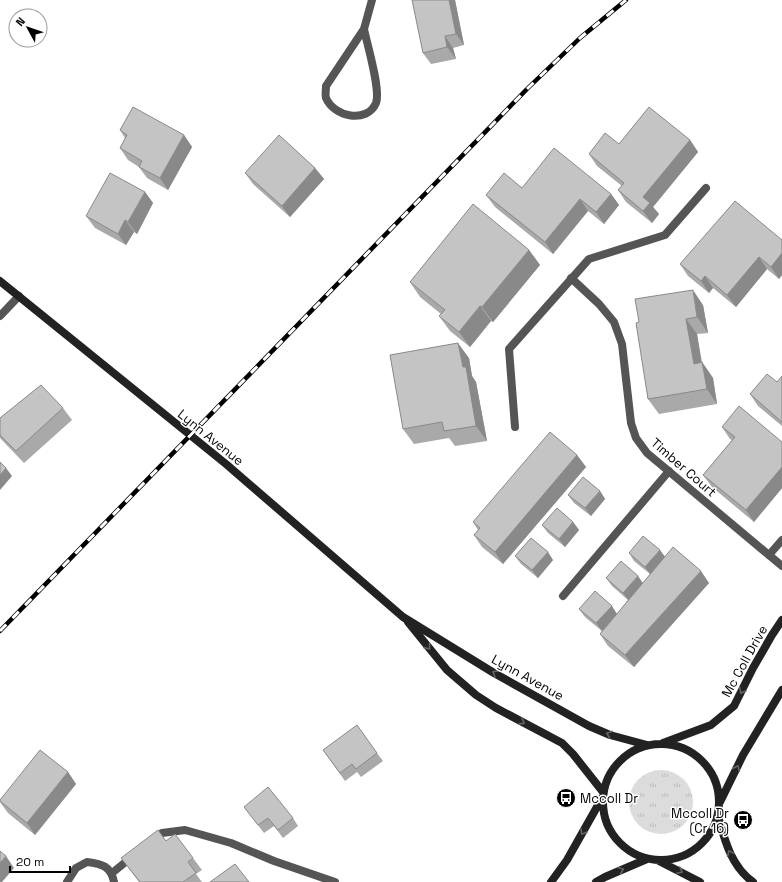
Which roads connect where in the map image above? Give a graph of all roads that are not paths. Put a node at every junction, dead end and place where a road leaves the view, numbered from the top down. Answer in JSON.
{"nodes":[{"id":1,"x":372,"y":0,"type":"edge"},
{"id":2,"x":364,"y":29,"type":"junction"},
{"id":3,"x":706,"y":188,"type":"dead end"},
{"id":4,"x":571,"y":278,"type":"junction"},
{"id":5,"x":0,"y":281,"type":"edge"},
{"id":6,"x":19,"y":296,"type":"junction"},
{"id":7,"x":0,"y":316,"type":"edge"},
{"id":8,"x":515,"y":427,"type":"dead end"},
{"id":9,"x":669,"y":471,"type":"junction"},
{"id":10,"x":782,"y":540,"type":"edge"},
{"id":11,"x":769,"y":555,"type":"junction"},
{"id":12,"x":782,"y":566,"type":"edge"},
{"id":13,"x":563,"y":596,"type":"dead end"},
{"id":14,"x":403,"y":617,"type":"junction"},
{"id":15,"x":782,"y":620,"type":"edge"},
{"id":16,"x":782,"y":690,"type":"edge"},
{"id":17,"x":662,"y":743,"type":"junction"},
{"id":18,"x":646,"y":745,"type":"junction"},
{"id":19,"x":603,"y":795,"type":"junction"},
{"id":20,"x":720,"y":803,"type":"junction"},
{"id":21,"x":718,"y":816,"type":"junction"},
{"id":22,"x":647,"y":859,"type":"junction"},
{"id":23,"x":659,"y":861,"type":"junction"},
{"id":24,"x":112,"y":873,"type":"junction"},
{"id":25,"x":67,"y":882,"type":"edge"},
{"id":26,"x":114,"y":882,"type":"edge"},
{"id":27,"x":335,"y":882,"type":"edge"},
{"id":28,"x":551,"y":882,"type":"edge"},
{"id":29,"x":596,"y":882,"type":"edge"},
{"id":30,"x":700,"y":882,"type":"edge"},
{"id":31,"x":753,"y":882,"type":"edge"}],
"edges":[{"from":1,"to":2,"type":"street"},
{"from":2,"to":2,"type":"street"},
{"from":3,"to":4,"type":"street"},
{"from":4,"to":8,"type":"street"},
{"from":4,"to":9,"type":"street","name":"Timber Court"},
{"from":5,"to":6,"type":"main road","name":"Lynn Avenue"},
{"from":6,"to":7,"type":"street"},
{"from":6,"to":14,"type":"main road","name":"Lynn Avenue"},
{"from":9,"to":11,"type":"street","name":"Timber Court"},
{"from":9,"to":13,"type":"street"},
{"from":10,"to":11,"type":"street"},
{"from":11,"to":12,"type":"street","name":"Timber Court"},
{"from":18,"to":14,"type":"main road","name":"Lynn Avenue","one_way":true},
{"from":14,"to":19,"type":"main road","name":"Lynn Avenue","one_way":true},
{"from":15,"to":17,"type":"main road","name":"Mc Coll Drive","one_way":true},
{"from":20,"to":16,"type":"main road","one_way":true},
{"from":17,"to":18,"type":"main road"},
{"from":17,"to":20,"type":"main road"},
{"from":18,"to":19,"type":"main road"},
{"from":19,"to":22,"type":"main road"},
{"from":19,"to":28,"type":"main road","one_way":true},
{"from":20,"to":21,"type":"main road"},
{"from":21,"to":23,"type":"main road"},
{"from":31,"to":21,"type":"main road","one_way":true},
{"from":22,"to":23,"type":"main road"},
{"from":29,"to":22,"type":"main road","one_way":true},
{"from":23,"to":30,"type":"main road","one_way":true},
{"from":24,"to":25,"type":"street"},
{"from":24,"to":26,"type":"street"},
{"from":24,"to":27,"type":"street"}]}
